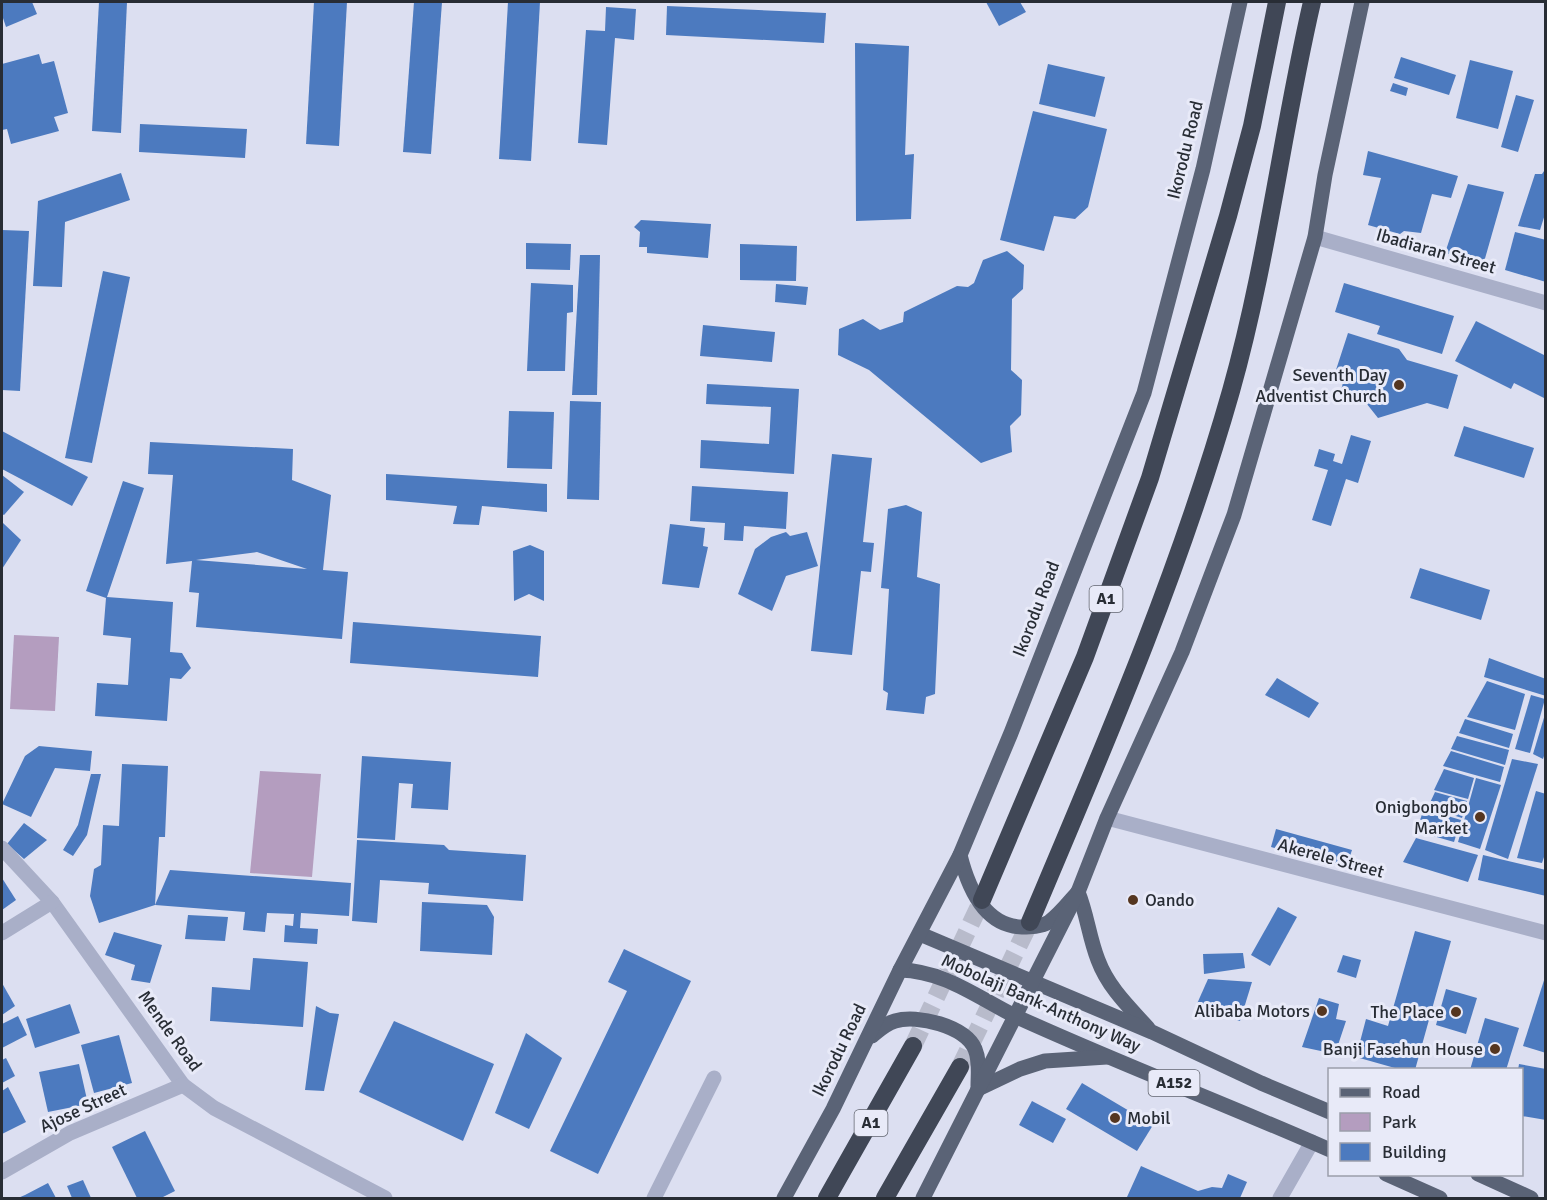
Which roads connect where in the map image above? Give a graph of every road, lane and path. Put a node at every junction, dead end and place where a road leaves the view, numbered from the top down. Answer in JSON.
{"nodes":[{"id":1,"x":1240,"y":2,"type":"edge"},
{"id":2,"x":1277,"y":2,"type":"edge"},
{"id":3,"x":1312,"y":2,"type":"edge"},
{"id":4,"x":1362,"y":2,"type":"edge"},
{"id":5,"x":1315,"y":237,"type":"junction"},
{"id":6,"x":1545,"y":303,"type":"edge"},
{"id":7,"x":1107,"y":818,"type":"junction"},
{"id":8,"x":2,"y":848,"type":"edge"},
{"id":9,"x":960,"y":855,"type":"junction"},
{"id":10,"x":1078,"y":892,"type":"junction"},
{"id":11,"x":982,"y":900,"type":"tunnel mouth"},
{"id":12,"x":52,"y":902,"type":"junction"},
{"id":13,"x":1030,"y":922,"type":"tunnel mouth"},
{"id":14,"x":2,"y":933,"type":"edge"},
{"id":15,"x":1545,"y":933,"type":"edge"},
{"id":16,"x":920,"y":934,"type":"junction"},
{"id":17,"x":900,"y":970,"type":"junction"},
{"id":18,"x":1033,"y":984,"type":"junction"},
{"id":19,"x":1017,"y":1016,"type":"junction"},
{"id":20,"x":1152,"y":1032,"type":"junction"},
{"id":21,"x":867,"y":1041,"type":"junction"},
{"id":22,"x":913,"y":1046,"type":"tunnel mouth"},
{"id":23,"x":1112,"y":1057,"type":"junction"},
{"id":24,"x":960,"y":1067,"type":"tunnel mouth"},
{"id":25,"x":714,"y":1078,"type":"dead end"},
{"id":26,"x":183,"y":1085,"type":"junction"},
{"id":27,"x":978,"y":1089,"type":"junction"},
{"id":28,"x":1328,"y":1112,"type":"edge"},
{"id":29,"x":1312,"y":1142,"type":"junction"},
{"id":30,"x":1328,"y":1150,"type":"edge"},
{"id":31,"x":2,"y":1172,"type":"edge"},
{"id":32,"x":1390,"y":1176,"type":"edge"},
{"id":33,"x":1482,"y":1176,"type":"edge"},
{"id":34,"x":385,"y":1198,"type":"edge"},
{"id":35,"x":654,"y":1198,"type":"edge"},
{"id":36,"x":784,"y":1198,"type":"edge"},
{"id":37,"x":826,"y":1198,"type":"edge"},
{"id":38,"x":885,"y":1198,"type":"edge"},
{"id":39,"x":923,"y":1198,"type":"edge"},
{"id":40,"x":1280,"y":1198,"type":"edge"},
{"id":41,"x":1440,"y":1198,"type":"edge"},
{"id":42,"x":1531,"y":1198,"type":"edge"}],
"edges":[{"from":1,"to":9,"type":"main road","name":"Ikorodu Road"},
{"from":2,"to":11,"type":"highway","number":"A1"},
{"from":3,"to":13,"type":"highway"},
{"from":4,"to":5,"type":"main road"},
{"from":5,"to":6,"type":"street","name":"Ibadiaran Street"},
{"from":5,"to":7,"type":"main road"},
{"from":7,"to":10,"type":"main road"},
{"from":7,"to":15,"type":"street","name":"Akerele Street"},
{"from":8,"to":12,"type":"street","name":"Mende Road"},
{"from":9,"to":10,"type":"main road"},
{"from":9,"to":16,"type":"main road","name":"Ikorodu Road"},
{"from":10,"to":18,"type":"main road"},
{"from":10,"to":20,"type":"main road","number":"A152"},
{"from":12,"to":14,"type":"street"},
{"from":12,"to":26,"type":"street","name":"Mende Road"},
{"from":16,"to":17,"type":"main road","name":"Ikorodu Road"},
{"from":16,"to":18,"type":"main road","name":"Mobolaji Bank-Anthony Way","number":"A152"},
{"from":17,"to":19,"type":"main road","name":"Mobolaji Bank-Anthony Way","number":"A152"},
{"from":17,"to":21,"type":"main road","name":"Ikorodu Road"},
{"from":18,"to":19,"type":"main road"},
{"from":18,"to":20,"type":"main road","name":"Mobolaji Bank-Anthony Way","number":"A152"},
{"from":19,"to":23,"type":"main road","name":"Mobolaji Bank-Anthony Way","number":"A152"},
{"from":19,"to":27,"type":"main road"},
{"from":20,"to":28,"type":"main road","name":"Mobolaji Bank-Anthony Way","number":"A152"},
{"from":21,"to":27,"type":"main road"},
{"from":21,"to":36,"type":"main road","name":"Ikorodu Road"},
{"from":22,"to":37,"type":"highway","number":"A1"},
{"from":23,"to":27,"type":"main road","number":"A152"},
{"from":23,"to":29,"type":"main road","name":"Mobolaji Bank-Anthony Way","number":"A152"},
{"from":24,"to":38,"type":"highway"},
{"from":25,"to":35,"type":"street"},
{"from":26,"to":31,"type":"street","name":"Ajose Street"},
{"from":26,"to":34,"type":"street","name":"Mende Road"},
{"from":27,"to":39,"type":"main road"},
{"from":29,"to":30,"type":"main road","name":"Mobolaji Bank-Anthony Way","number":"A152"},
{"from":29,"to":40,"type":"street"},
{"from":32,"to":41,"type":"main road"},
{"from":33,"to":42,"type":"main road"}]}
